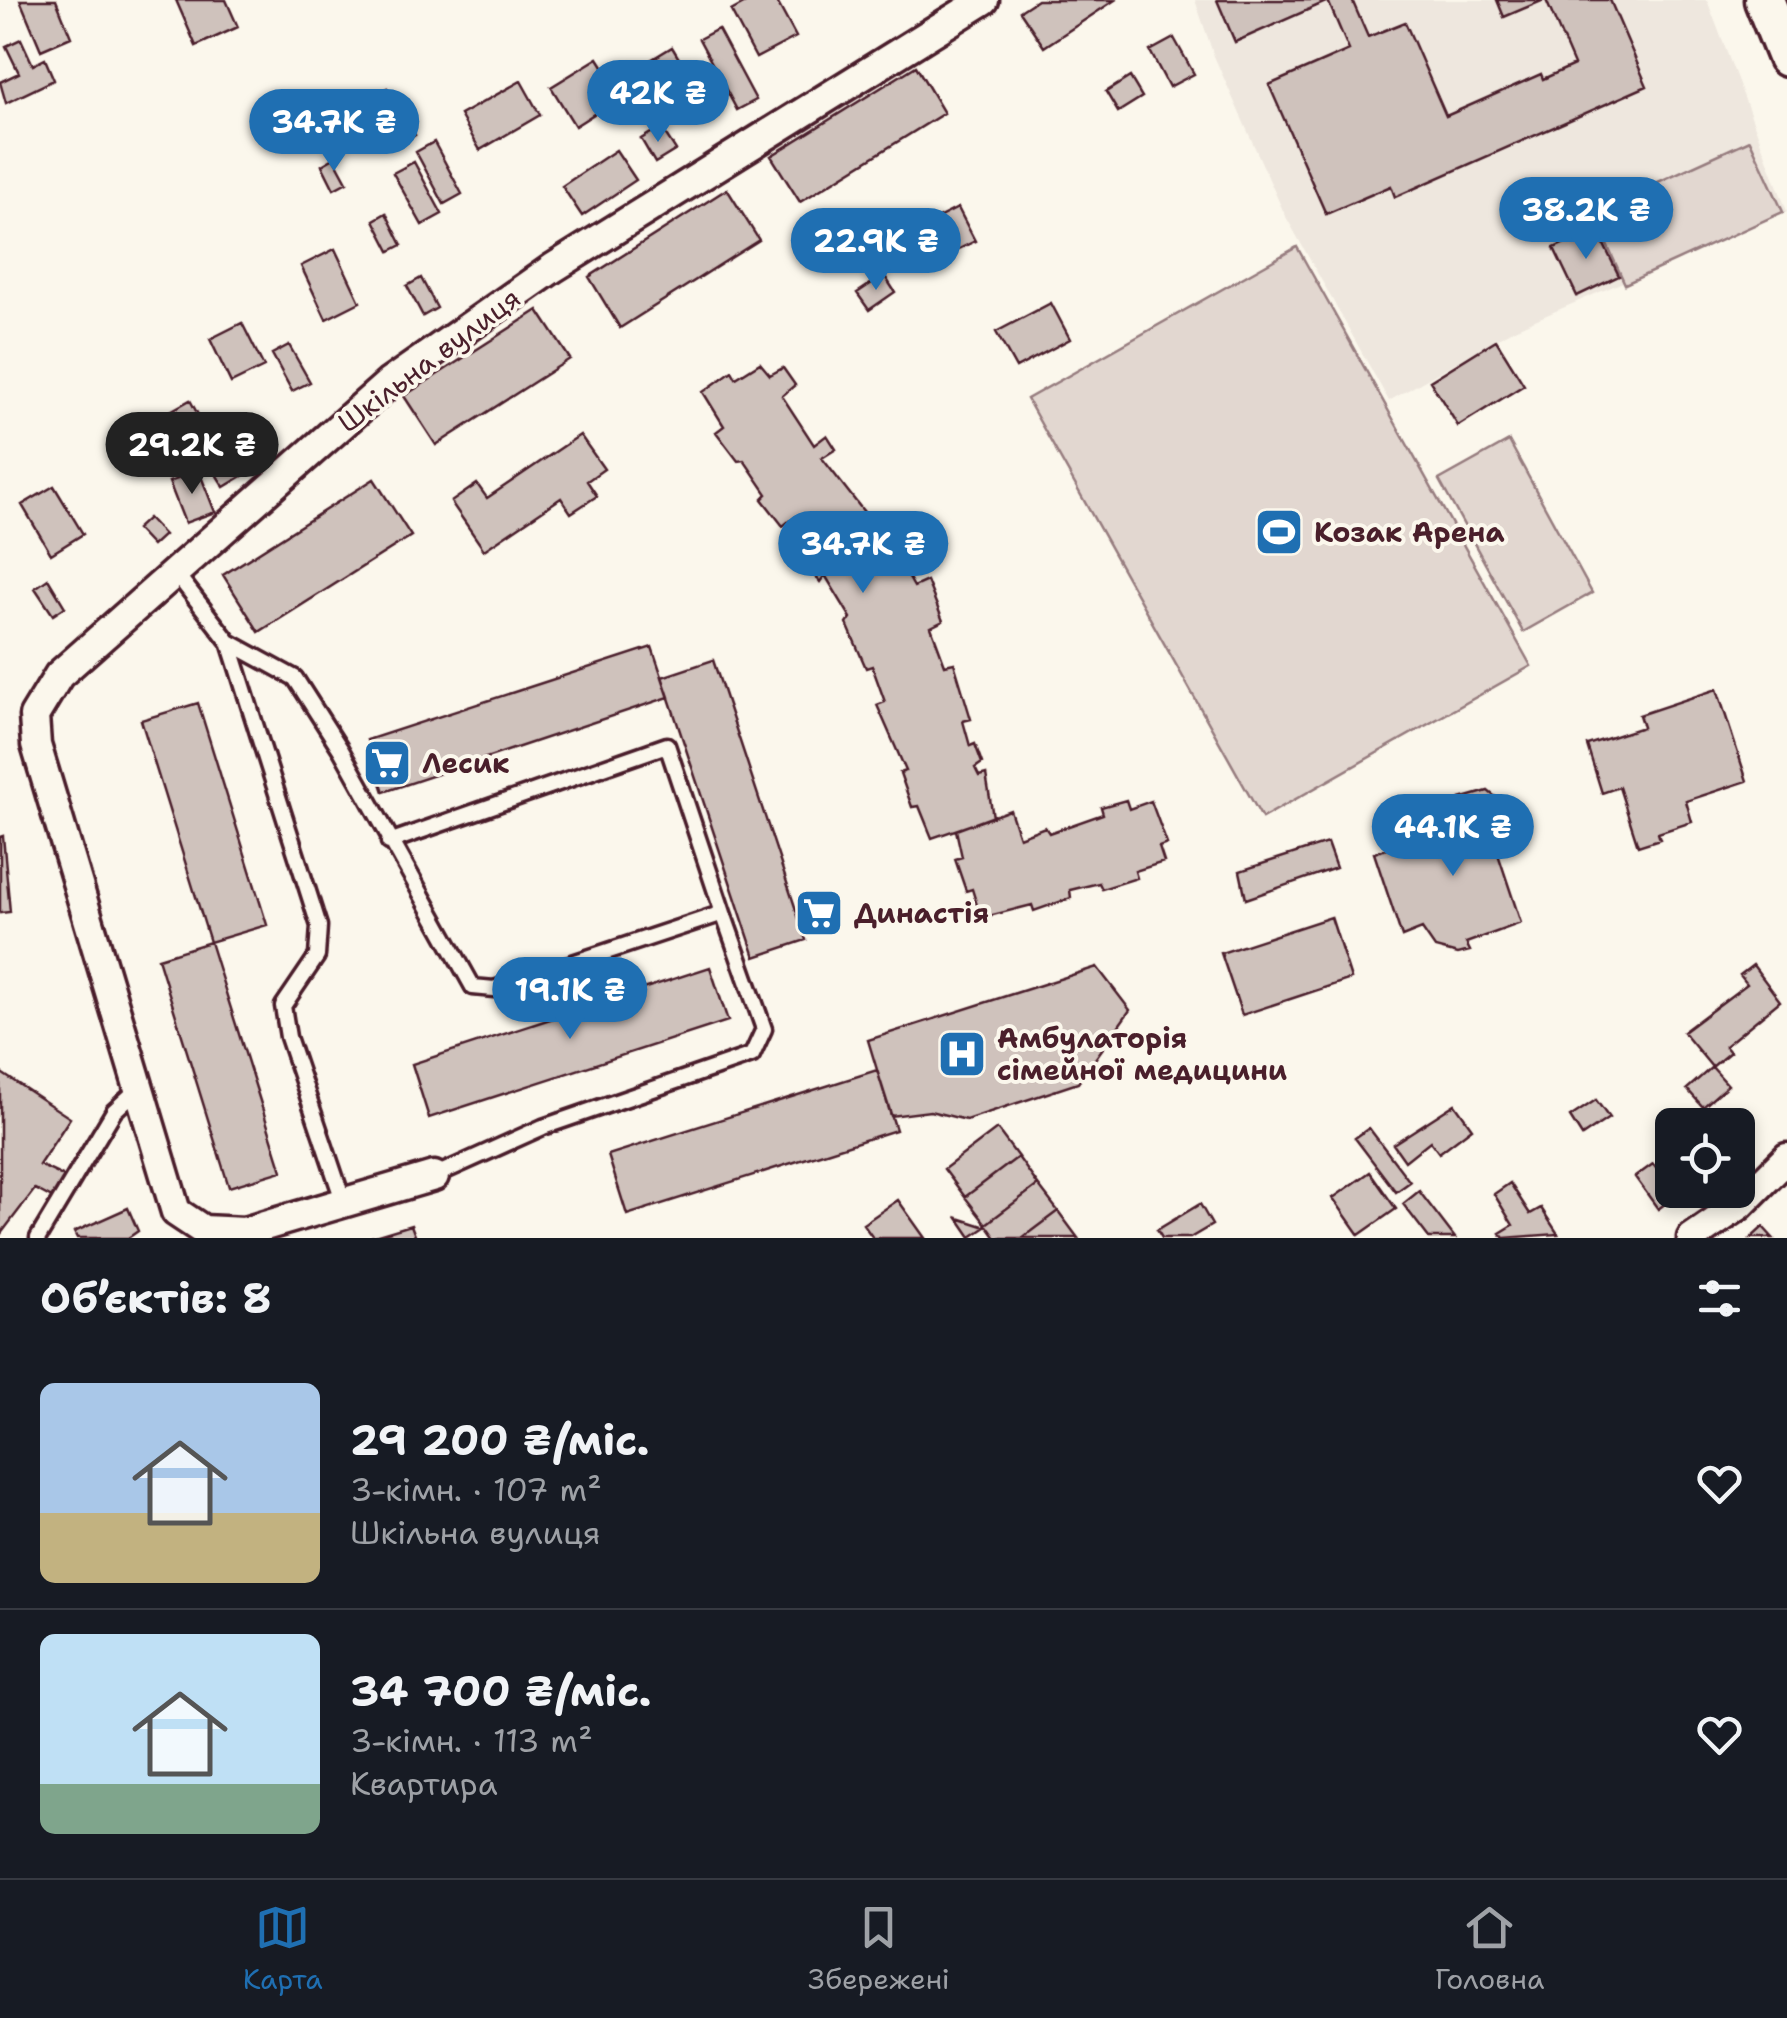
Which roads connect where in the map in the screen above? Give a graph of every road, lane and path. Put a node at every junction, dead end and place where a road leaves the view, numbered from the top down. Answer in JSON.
{"nodes":[{"id":1,"x":984,"y":0,"type":"edge"},
{"id":2,"x":1764,"y":0,"type":"edge"},
{"id":3,"x":1787,"y":57,"type":"edge"},
{"id":4,"x":176,"y":572,"type":"junction"},
{"id":5,"x":229,"y":642,"type":"junction"},
{"id":6,"x":389,"y":842,"type":"junction"},
{"id":7,"x":722,"y":912,"type":"junction"},
{"id":8,"x":141,"y":1086,"type":"junction"},
{"id":9,"x":1787,"y":1158,"type":"edge"},
{"id":10,"x":434,"y":1176,"type":"joint"},
{"id":11,"x":344,"y":1202,"type":"junction"},
{"id":12,"x":38,"y":1238,"type":"edge"},
{"id":13,"x":1692,"y":1238,"type":"edge"}],
"edges":[{"from":1,"to":4,"type":"street","name":"Шкільна вулиця"},
{"from":2,"to":3,"type":"main road"},
{"from":4,"to":5,"type":"lane"},
{"from":4,"to":8,"type":"street","name":"Шкільна вулиця"},
{"from":5,"to":6,"type":"lane"},
{"from":5,"to":11,"type":"lane"},
{"from":6,"to":7,"type":"lane"},
{"from":6,"to":7,"type":"lane"},
{"from":7,"to":10,"type":"lane"},
{"from":8,"to":11,"type":"street","name":"Шкільна вулиця"},
{"from":8,"to":12,"type":"lane"},
{"from":9,"to":13,"type":"street"},
{"from":10,"to":11,"type":"street","name":"Шкільна вулиця"}]}
